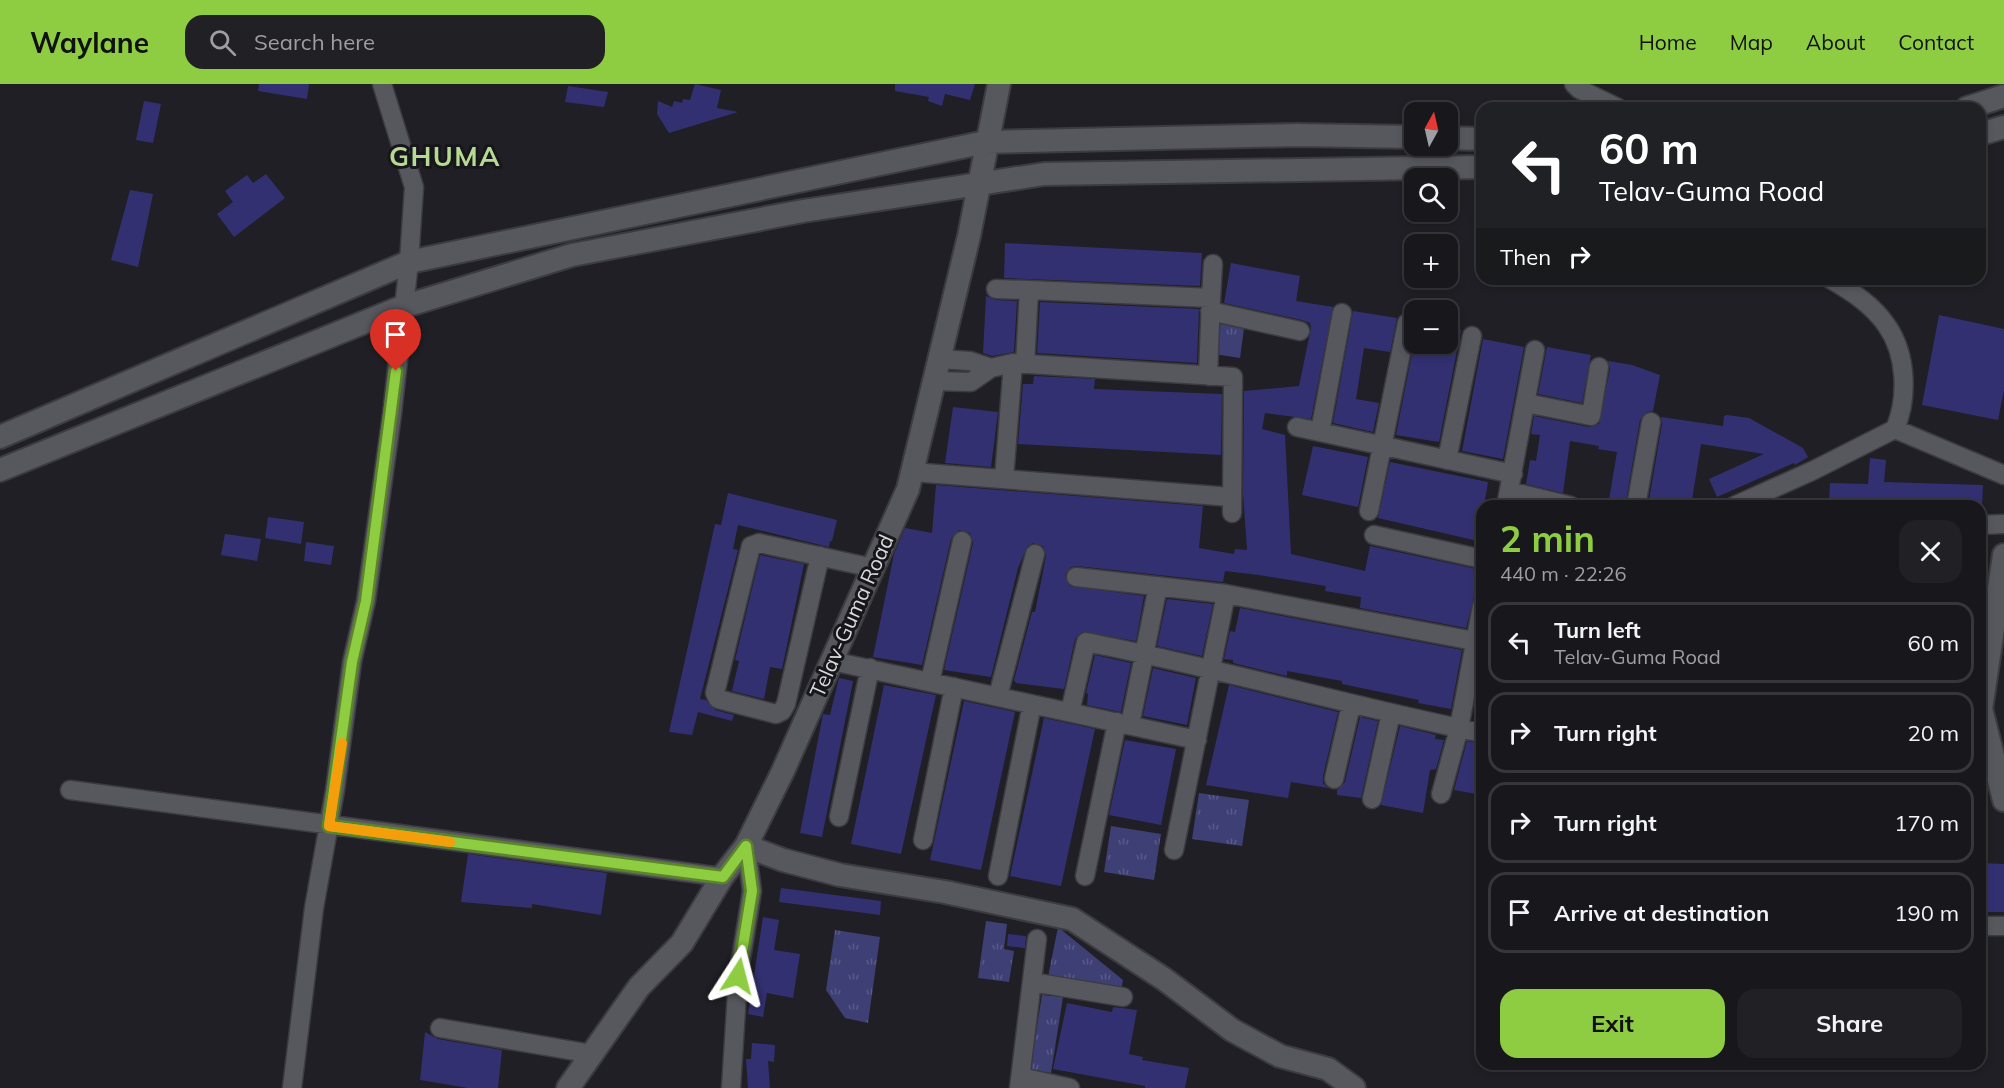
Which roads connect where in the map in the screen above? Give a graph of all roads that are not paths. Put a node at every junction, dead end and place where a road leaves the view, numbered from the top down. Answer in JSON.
{"nodes":[{"id":1,"x":382,"y":84,"type":"edge"},
{"id":2,"x":999,"y":84,"type":"edge"},
{"id":3,"x":1574,"y":84,"type":"edge"},
{"id":4,"x":2004,"y":96,"type":"edge"},
{"id":5,"x":1606,"y":102,"type":"edge"},
{"id":6,"x":1986,"y":102,"type":"edge"},
{"id":7,"x":2004,"y":127,"type":"edge"},
{"id":8,"x":1986,"y":132,"type":"edge"},
{"id":9,"x":1404,"y":137,"type":"edge"},
{"id":10,"x":1458,"y":138,"type":"edge"},
{"id":11,"x":1476,"y":139,"type":"edge"},
{"id":12,"x":986,"y":142,"type":"junction"},
{"id":13,"x":1476,"y":167,"type":"edge"},
{"id":14,"x":979,"y":183,"type":"junction"},
{"id":15,"x":409,"y":262,"type":"junction"},
{"id":16,"x":1213,"y":264,"type":"dead end"},
{"id":17,"x":1840,"y":285,"type":"edge"},
{"id":18,"x":996,"y":289,"type":"dead end"},
{"id":19,"x":1029,"y":291,"type":"junction"},
{"id":20,"x":1210,"y":304,"type":"junction"},
{"id":21,"x":402,"y":307,"type":"junction"},
{"id":22,"x":1341,"y":313,"type":"dead end"},
{"id":23,"x":1300,"y":331,"type":"dead end"},
{"id":24,"x":1472,"y":336,"type":"dead end"},
{"id":25,"x":1404,"y":338,"type":"edge"},
{"id":26,"x":1535,"y":350,"type":"dead end"},
{"id":27,"x":1019,"y":364,"type":"junction"},
{"id":28,"x":1599,"y":367,"type":"dead end"},
{"id":29,"x":937,"y":370,"type":"junction"},
{"id":30,"x":1208,"y":376,"type":"junction"},
{"id":31,"x":1526,"y":403,"type":"junction"},
{"id":32,"x":1651,"y":422,"type":"dead end"},
{"id":33,"x":1297,"y":427,"type":"dead end"},
{"id":34,"x":1895,"y":429,"type":"junction"},
{"id":35,"x":1320,"y":432,"type":"junction"},
{"id":36,"x":0,"y":437,"type":"edge"},
{"id":37,"x":1383,"y":446,"type":"junction"},
{"id":38,"x":1447,"y":460,"type":"junction"},
{"id":39,"x":0,"y":470,"type":"edge"},
{"id":40,"x":912,"y":472,"type":"junction"},
{"id":41,"x":2004,"y":475,"type":"edge"},
{"id":42,"x":1004,"y":479,"type":"junction"},
{"id":43,"x":1510,"y":490,"type":"edge"},
{"id":44,"x":1548,"y":500,"type":"edge"},
{"id":45,"x":1637,"y":500,"type":"edge"},
{"id":46,"x":1747,"y":500,"type":"edge"},
{"id":47,"x":1369,"y":511,"type":"dead end"},
{"id":48,"x":2004,"y":524,"type":"edge"},
{"id":49,"x":1986,"y":525,"type":"edge"},
{"id":50,"x":1374,"y":535,"type":"dead end"},
{"id":51,"x":962,"y":541,"type":"dead end"},
{"id":52,"x":1035,"y":554,"type":"dead end"},
{"id":53,"x":2004,"y":555,"type":"edge"},
{"id":54,"x":820,"y":556,"type":"junction"},
{"id":55,"x":1476,"y":558,"type":"edge"},
{"id":56,"x":873,"y":568,"type":"junction"},
{"id":57,"x":1076,"y":577,"type":"dead end"},
{"id":58,"x":1158,"y":586,"type":"junction"},
{"id":59,"x":1226,"y":594,"type":"junction"},
{"id":60,"x":1987,"y":618,"type":"edge"},
{"id":61,"x":1476,"y":632,"type":"edge"},
{"id":62,"x":1474,"y":641,"type":"junction"},
{"id":63,"x":1145,"y":654,"type":"junction"},
{"id":64,"x":832,"y":661,"type":"junction"},
{"id":65,"x":870,"y":669,"type":"junction"},
{"id":66,"x":1211,"y":671,"type":"junction"},
{"id":67,"x":930,"y":682,"type":"junction"},
{"id":68,"x":954,"y":687,"type":"junction"},
{"id":69,"x":998,"y":696,"type":"junction"},
{"id":70,"x":1032,"y":704,"type":"junction"},
{"id":71,"x":1351,"y":705,"type":"junction"},
{"id":72,"x":1070,"y":712,"type":"junction"},
{"id":73,"x":1391,"y":714,"type":"junction"},
{"id":74,"x":1123,"y":724,"type":"junction"},
{"id":75,"x":1459,"y":728,"type":"junction"},
{"id":76,"x":1986,"y":729,"type":"edge"},
{"id":77,"x":1476,"y":732,"type":"edge"},
{"id":78,"x":1197,"y":740,"type":"junction"},
{"id":79,"x":1334,"y":779,"type":"dead end"},
{"id":80,"x":70,"y":790,"type":"dead end"},
{"id":81,"x":1441,"y":794,"type":"dead end"},
{"id":82,"x":1372,"y":799,"type":"dead end"},
{"id":83,"x":2004,"y":800,"type":"edge"},
{"id":84,"x":839,"y":818,"type":"dead end"},
{"id":85,"x":329,"y":826,"type":"junction"},
{"id":86,"x":923,"y":840,"type":"dead end"},
{"id":87,"x":746,"y":846,"type":"junction"},
{"id":88,"x":1174,"y":850,"type":"dead end"},
{"id":89,"x":998,"y":876,"type":"dead end"},
{"id":90,"x":1085,"y":876,"type":"dead end"},
{"id":91,"x":723,"y":877,"type":"junction"},
{"id":92,"x":1986,"y":926,"type":"edge"},
{"id":93,"x":2004,"y":926,"type":"edge"},
{"id":94,"x":1037,"y":939,"type":"dead end"},
{"id":95,"x":1032,"y":982,"type":"junction"},
{"id":96,"x":1123,"y":997,"type":"dead end"},
{"id":97,"x":440,"y":1028,"type":"dead end"},
{"id":98,"x":592,"y":1054,"type":"junction"},
{"id":99,"x":1020,"y":1082,"type":"edge"},
{"id":100,"x":292,"y":1088,"type":"edge"},
{"id":101,"x":568,"y":1088,"type":"edge"},
{"id":102,"x":732,"y":1088,"type":"edge"},
{"id":103,"x":1070,"y":1088,"type":"edge"},
{"id":104,"x":1354,"y":1088,"type":"edge"}],
"edges":[{"from":1,"to":15,"type":"street"},
{"from":2,"to":12,"type":"street","name":"Telav-Guma Road"},
{"from":3,"to":5,"type":"street"},
{"from":4,"to":6,"type":"street"},
{"from":7,"to":8,"type":"street"},
{"from":9,"to":12,"type":"street"},
{"from":10,"to":11,"type":"street"},
{"from":12,"to":14,"type":"street","name":"Telav-Guma Road"},
{"from":12,"to":15,"type":"street"},
{"from":13,"to":14,"type":"street"},
{"from":14,"to":21,"type":"street"},
{"from":14,"to":29,"type":"street","name":"Telav-Guma Road"},
{"from":15,"to":21,"type":"street"},
{"from":15,"to":36,"type":"street"},
{"from":16,"to":20,"type":"street"},
{"from":17,"to":34,"type":"street"},
{"from":18,"to":19,"type":"street"},
{"from":19,"to":20,"type":"street"},
{"from":19,"to":27,"type":"street"},
{"from":20,"to":23,"type":"street"},
{"from":20,"to":30,"type":"street"},
{"from":21,"to":39,"type":"street"},
{"from":21,"to":85,"type":"street"},
{"from":22,"to":35,"type":"street"},
{"from":24,"to":38,"type":"street"},
{"from":25,"to":37,"type":"street"},
{"from":26,"to":31,"type":"street"},
{"from":27,"to":29,"type":"street"},
{"from":27,"to":30,"type":"street"},
{"from":27,"to":42,"type":"street"},
{"from":28,"to":31,"type":"street"},
{"from":29,"to":40,"type":"street","name":"Telav-Guma Road"},
{"from":30,"to":42,"type":"street"},
{"from":31,"to":43,"type":"street"},
{"from":32,"to":45,"type":"street"},
{"from":33,"to":35,"type":"street"},
{"from":34,"to":41,"type":"street"},
{"from":34,"to":46,"type":"street"},
{"from":35,"to":37,"type":"street"},
{"from":37,"to":38,"type":"street"},
{"from":37,"to":47,"type":"street"},
{"from":38,"to":43,"type":"street"},
{"from":40,"to":42,"type":"street"},
{"from":40,"to":56,"type":"street","name":"Telav-Guma Road"},
{"from":43,"to":44,"type":"street"},
{"from":48,"to":49,"type":"street"},
{"from":50,"to":55,"type":"street"},
{"from":51,"to":67,"type":"street"},
{"from":52,"to":69,"type":"street"},
{"from":53,"to":60,"type":"street"},
{"from":54,"to":54,"type":"street"},
{"from":54,"to":56,"type":"street"},
{"from":56,"to":64,"type":"street","name":"Telav-Guma Road"},
{"from":57,"to":58,"type":"street"},
{"from":58,"to":59,"type":"street"},
{"from":58,"to":63,"type":"street"},
{"from":59,"to":62,"type":"street"},
{"from":59,"to":66,"type":"street"},
{"from":61,"to":62,"type":"street"},
{"from":62,"to":75,"type":"street"},
{"from":63,"to":66,"type":"street"},
{"from":63,"to":72,"type":"street"},
{"from":63,"to":74,"type":"street"},
{"from":64,"to":65,"type":"street"},
{"from":64,"to":87,"type":"street","name":"Telav-Guma Road"},
{"from":65,"to":67,"type":"street"},
{"from":65,"to":84,"type":"street"},
{"from":66,"to":71,"type":"street"},
{"from":66,"to":78,"type":"street"},
{"from":67,"to":68,"type":"street"},
{"from":68,"to":69,"type":"street"},
{"from":68,"to":86,"type":"street"},
{"from":69,"to":70,"type":"street"},
{"from":70,"to":72,"type":"street"},
{"from":70,"to":89,"type":"street"},
{"from":71,"to":73,"type":"street"},
{"from":71,"to":79,"type":"street"},
{"from":72,"to":74,"type":"street"},
{"from":73,"to":75,"type":"street"},
{"from":73,"to":82,"type":"street"},
{"from":74,"to":78,"type":"street"},
{"from":74,"to":90,"type":"street"},
{"from":75,"to":77,"type":"street"},
{"from":75,"to":81,"type":"street"},
{"from":76,"to":83,"type":"street"},
{"from":78,"to":88,"type":"street"},
{"from":80,"to":85,"type":"street"},
{"from":85,"to":91,"type":"street"},
{"from":85,"to":100,"type":"street"},
{"from":87,"to":91,"type":"street","name":"Telav-Guma Road"},
{"from":87,"to":102,"type":"street"},
{"from":87,"to":104,"type":"street"},
{"from":91,"to":98,"type":"street","name":"Telav-Guma Road"},
{"from":92,"to":93,"type":"street"},
{"from":94,"to":95,"type":"street"},
{"from":95,"to":96,"type":"street"},
{"from":95,"to":99,"type":"street"},
{"from":97,"to":98,"type":"street"},
{"from":98,"to":101,"type":"street","name":"Telav-Guma Road"},
{"from":99,"to":103,"type":"street"}]}
